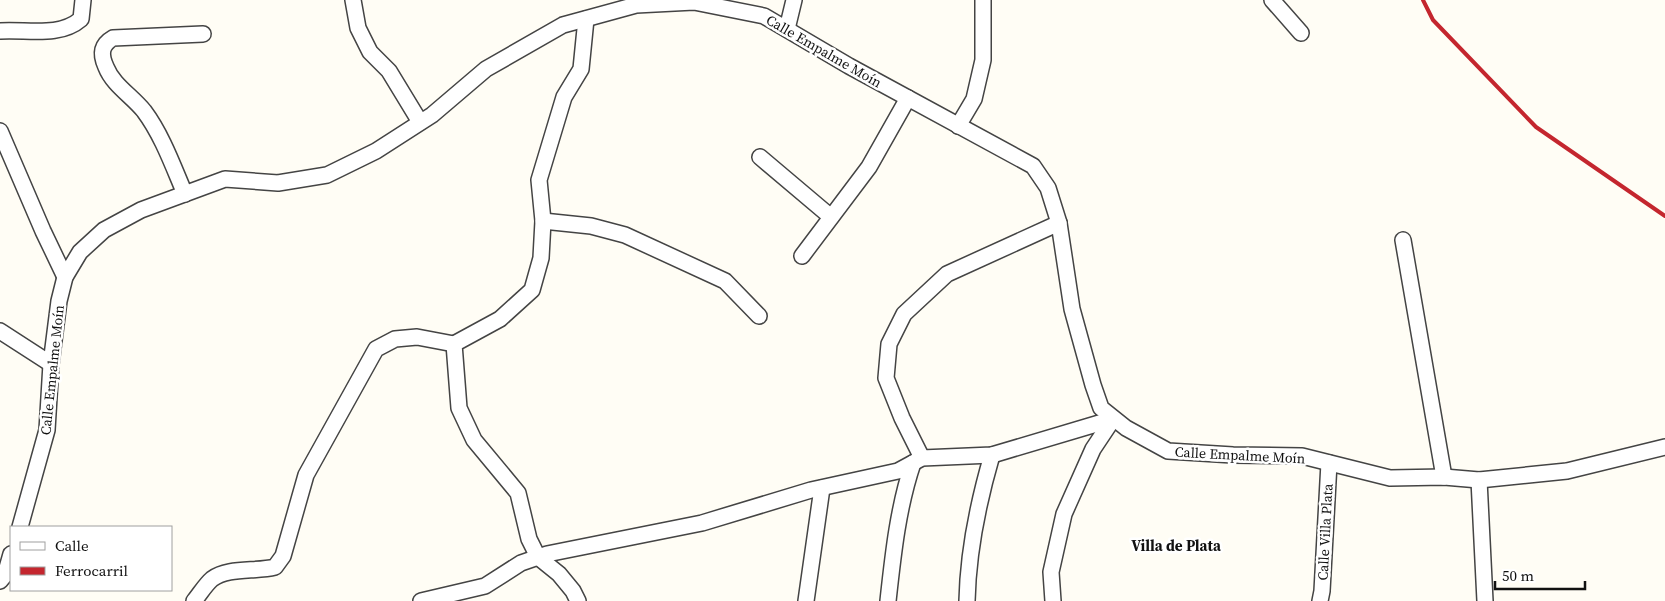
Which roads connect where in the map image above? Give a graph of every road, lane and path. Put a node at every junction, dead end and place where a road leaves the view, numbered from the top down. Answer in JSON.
{"nodes":[{"id":1,"x":83,"y":0,"type":"edge"},
{"id":2,"x":353,"y":0,"type":"edge"},
{"id":3,"x":794,"y":0,"type":"edge"},
{"id":4,"x":984,"y":0,"type":"edge"},
{"id":5,"x":1272,"y":0,"type":"edge"},
{"id":6,"x":601,"y":7,"type":"edge"},
{"id":7,"x":586,"y":19,"type":"junction"},
{"id":8,"x":787,"y":29,"type":"junction"},
{"id":9,"x":0,"y":32,"type":"edge"},
{"id":10,"x":1301,"y":33,"type":"dead end"},
{"id":11,"x":204,"y":34,"type":"dead end"},
{"id":12,"x":908,"y":98,"type":"junction"},
{"id":13,"x":420,"y":122,"type":"junction"},
{"id":14,"x":958,"y":126,"type":"junction"},
{"id":15,"x":0,"y":130,"type":"edge"},
{"id":16,"x":760,"y":157,"type":"dead end"},
{"id":17,"x":185,"y":194,"type":"junction"},
{"id":18,"x":831,"y":217,"type":"junction"},
{"id":19,"x":543,"y":221,"type":"junction"},
{"id":20,"x":1059,"y":223,"type":"junction"},
{"id":21,"x":1402,"y":240,"type":"dead end"},
{"id":22,"x":802,"y":256,"type":"dead end"},
{"id":23,"x":66,"y":277,"type":"junction"},
{"id":24,"x":759,"y":316,"type":"dead end"},
{"id":25,"x":0,"y":331,"type":"edge"},
{"id":26,"x":454,"y":344,"type":"junction"},
{"id":27,"x":51,"y":364,"type":"junction"},
{"id":28,"x":1113,"y":418,"type":"junction"},
{"id":29,"x":1665,"y":447,"type":"edge"},
{"id":30,"x":992,"y":456,"type":"junction"},
{"id":31,"x":918,"y":460,"type":"junction"},
{"id":32,"x":1329,"y":463,"type":"junction"},
{"id":33,"x":1444,"y":477,"type":"junction"},
{"id":34,"x":1479,"y":480,"type":"junction"},
{"id":35,"x":822,"y":488,"type":"junction"},
{"id":36,"x":20,"y":526,"type":"edge"},
{"id":37,"x":538,"y":557,"type":"junction"},
{"id":38,"x":10,"y":558,"type":"edge"},
{"id":39,"x":0,"y":581,"type":"edge"},
{"id":40,"x":194,"y":601,"type":"edge"},
{"id":41,"x":421,"y":601,"type":"edge"},
{"id":42,"x":578,"y":601,"type":"edge"},
{"id":43,"x":806,"y":601,"type":"edge"},
{"id":44,"x":888,"y":601,"type":"edge"},
{"id":45,"x":967,"y":601,"type":"edge"},
{"id":46,"x":1054,"y":601,"type":"edge"},
{"id":47,"x":1320,"y":601,"type":"edge"},
{"id":48,"x":1485,"y":601,"type":"edge"}],
"edges":[{"from":1,"to":9,"type":"street"},
{"from":2,"to":13,"type":"street"},
{"from":3,"to":8,"type":"street"},
{"from":4,"to":14,"type":"street"},
{"from":5,"to":10,"type":"street"},
{"from":6,"to":7,"type":"street","name":"Calle Empalme Moín"},
{"from":6,"to":8,"type":"street","name":"Calle Empalme Moín"},
{"from":7,"to":13,"type":"street","name":"Calle Empalme Moín"},
{"from":7,"to":19,"type":"street"},
{"from":8,"to":12,"type":"street","name":"Calle Empalme Moín"},
{"from":11,"to":17,"type":"street"},
{"from":12,"to":14,"type":"street","name":"Calle Empalme Moín"},
{"from":12,"to":18,"type":"street"},
{"from":13,"to":17,"type":"street","name":"Calle Empalme Moín"},
{"from":14,"to":20,"type":"street","name":"Calle Empalme Moín"},
{"from":15,"to":23,"type":"street"},
{"from":16,"to":18,"type":"street"},
{"from":17,"to":23,"type":"street","name":"Calle Empalme Moín"},
{"from":18,"to":22,"type":"street"},
{"from":19,"to":24,"type":"street"},
{"from":19,"to":26,"type":"street"},
{"from":20,"to":28,"type":"street","name":"Calle Empalme Moín"},
{"from":20,"to":31,"type":"street"},
{"from":21,"to":33,"type":"street"},
{"from":23,"to":27,"type":"street","name":"Calle Empalme Moín"},
{"from":25,"to":27,"type":"street"},
{"from":26,"to":37,"type":"street"},
{"from":26,"to":40,"type":"street"},
{"from":27,"to":36,"type":"street","name":"Calle Empalme Moín"},
{"from":28,"to":30,"type":"street"},
{"from":28,"to":32,"type":"street","name":"Calle Empalme Moín"},
{"from":28,"to":46,"type":"street"},
{"from":29,"to":34,"type":"street","name":"Calle Empalme Moín"},
{"from":30,"to":31,"type":"street"},
{"from":30,"to":45,"type":"street"},
{"from":31,"to":35,"type":"street"},
{"from":31,"to":44,"type":"street"},
{"from":32,"to":33,"type":"street","name":"Calle Empalme Moín"},
{"from":32,"to":47,"type":"street","name":"Calle Villa Plata"},
{"from":33,"to":34,"type":"street","name":"Calle Empalme Moín"},
{"from":34,"to":48,"type":"street"},
{"from":35,"to":37,"type":"street"},
{"from":35,"to":43,"type":"street"},
{"from":37,"to":41,"type":"street"},
{"from":37,"to":42,"type":"street"},
{"from":38,"to":39,"type":"street"}]}
